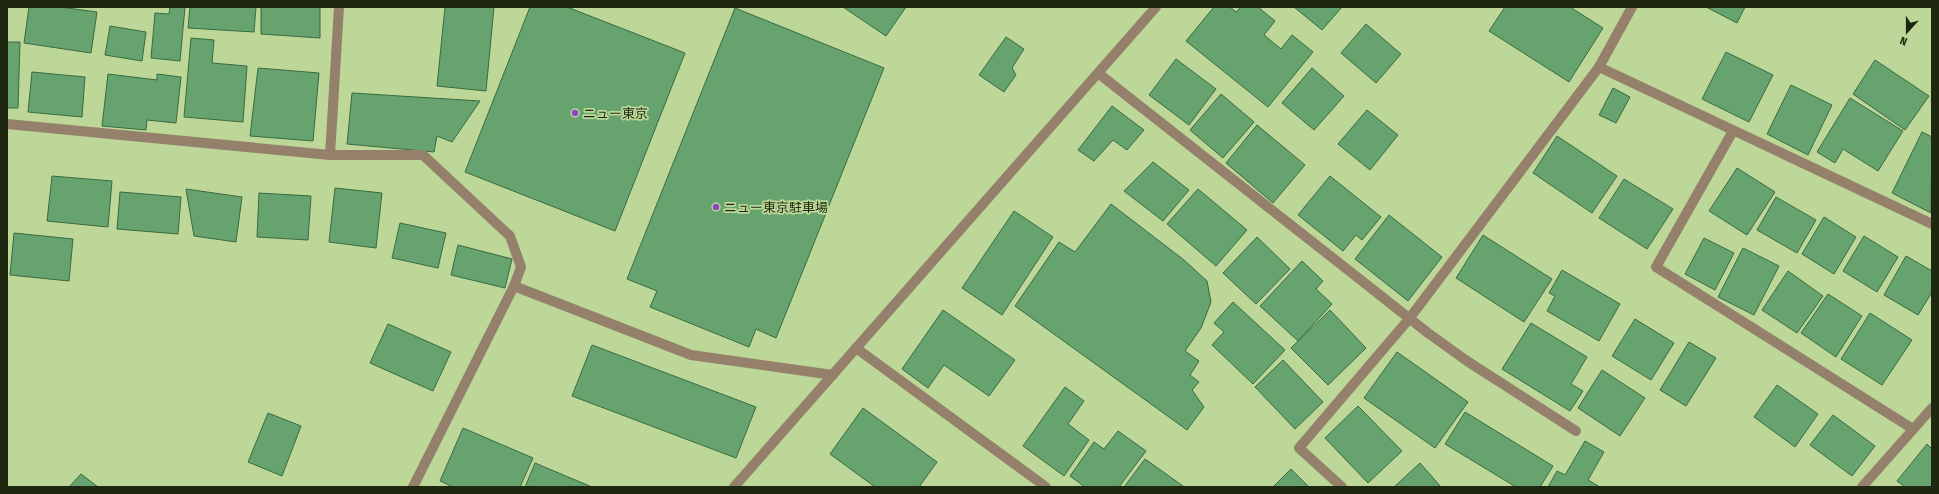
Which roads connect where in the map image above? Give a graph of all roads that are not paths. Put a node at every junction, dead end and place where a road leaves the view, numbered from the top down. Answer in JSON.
{"nodes":[{"id":1,"x":339,"y":7,"type":"edge"},
{"id":2,"x":1156,"y":7,"type":"edge"},
{"id":3,"x":1632,"y":7,"type":"edge"},
{"id":4,"x":1599,"y":67,"type":"junction"},
{"id":5,"x":1098,"y":73,"type":"junction"},
{"id":6,"x":7,"y":124,"type":"edge"},
{"id":7,"x":1733,"y":131,"type":"junction"},
{"id":8,"x":330,"y":155,"type":"junction"},
{"id":9,"x":1932,"y":224,"type":"edge"},
{"id":10,"x":514,"y":286,"type":"junction"},
{"id":11,"x":1410,"y":319,"type":"junction"},
{"id":12,"x":856,"y":348,"type":"junction"},
{"id":13,"x":833,"y":375,"type":"junction"},
{"id":14,"x":1932,"y":408,"type":"edge"},
{"id":15,"x":1913,"y":429,"type":"junction"},
{"id":16,"x":1576,"y":431,"type":"dead end"},
{"id":17,"x":413,"y":487,"type":"edge"},
{"id":18,"x":734,"y":487,"type":"edge"},
{"id":19,"x":1046,"y":487,"type":"edge"},
{"id":20,"x":1342,"y":487,"type":"edge"},
{"id":21,"x":1862,"y":487,"type":"edge"}],
"edges":[{"from":1,"to":8,"type":"street"},
{"from":2,"to":5,"type":"street"},
{"from":3,"to":4,"type":"street"},
{"from":4,"to":7,"type":"street"},
{"from":4,"to":11,"type":"street"},
{"from":5,"to":11,"type":"street"},
{"from":5,"to":12,"type":"street"},
{"from":6,"to":8,"type":"street"},
{"from":7,"to":9,"type":"street"},
{"from":7,"to":15,"type":"street"},
{"from":8,"to":10,"type":"street"},
{"from":10,"to":13,"type":"street"},
{"from":10,"to":17,"type":"street"},
{"from":11,"to":16,"type":"street"},
{"from":11,"to":20,"type":"street"},
{"from":12,"to":13,"type":"street"},
{"from":12,"to":19,"type":"street"},
{"from":13,"to":18,"type":"street"},
{"from":14,"to":15,"type":"street"},
{"from":15,"to":21,"type":"street"}]}
